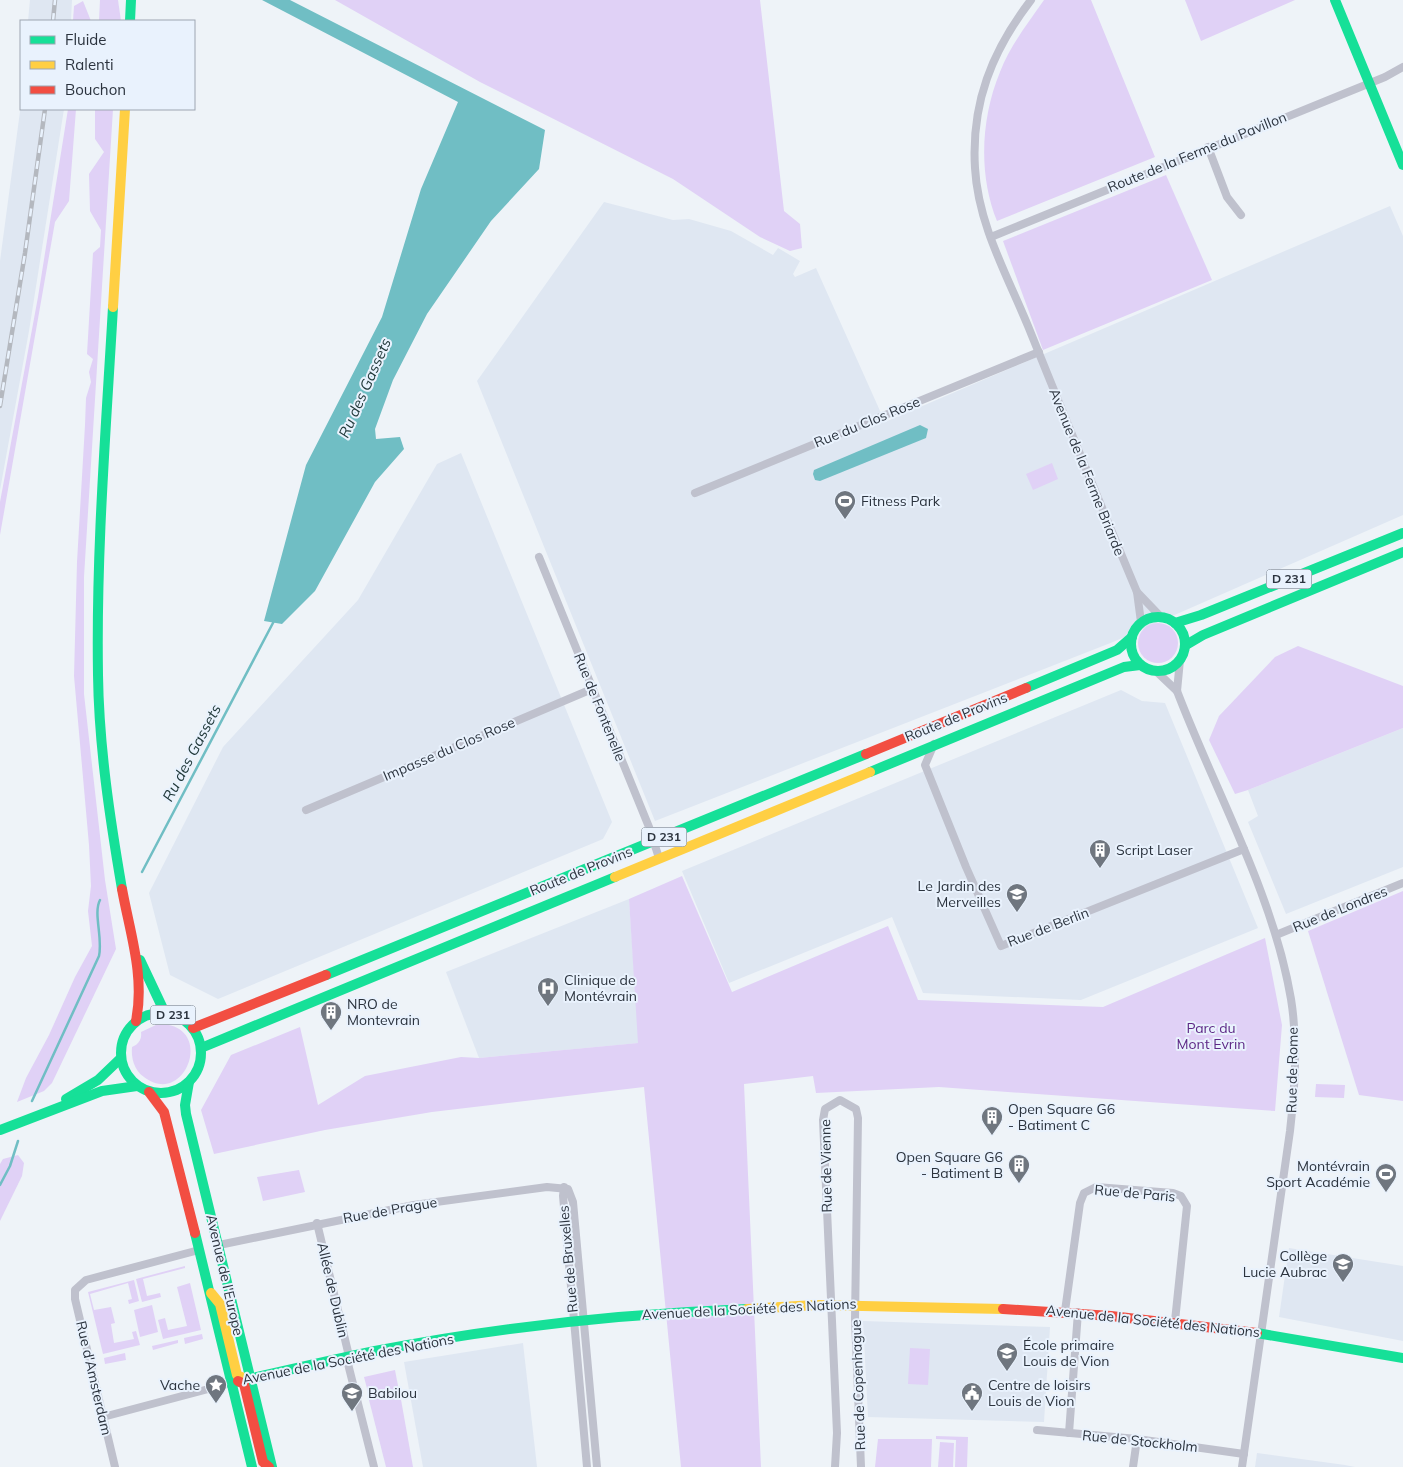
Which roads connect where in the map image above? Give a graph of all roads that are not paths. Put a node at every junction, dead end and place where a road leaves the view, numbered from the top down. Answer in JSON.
{"nodes":[{"id":1,"x":131,"y":0,"type":"edge"},
{"id":2,"x":1031,"y":0,"type":"edge"},
{"id":3,"x":1335,"y":0,"type":"edge"},
{"id":4,"x":130,"y":20,"type":"edge"},
{"id":5,"x":1403,"y":68,"type":"edge"},
{"id":6,"x":1370,"y":82,"type":"junction"},
{"id":7,"x":125,"y":110,"type":"edge"},
{"id":8,"x":1208,"y":147,"type":"junction"},
{"id":9,"x":1403,"y":165,"type":"edge"},
{"id":10,"x":1241,"y":215,"type":"dead end"},
{"id":11,"x":991,"y":237,"type":"junction"},
{"id":12,"x":1038,"y":352,"type":"junction"},
{"id":13,"x":696,"y":493,"type":"dead end"},
{"id":14,"x":1403,"y":533,"type":"edge"},
{"id":15,"x":1403,"y":552,"type":"edge"},
{"id":16,"x":539,"y":557,"type":"dead end"},
{"id":17,"x":1137,"y":592,"type":"junction"},
{"id":18,"x":1161,"y":617,"type":"junction"},
{"id":19,"x":1141,"y":622,"type":"junction"},
{"id":20,"x":1175,"y":623,"type":"junction"},
{"id":21,"x":1132,"y":637,"type":"junction"},
{"id":22,"x":1186,"y":645,"type":"junction"},
{"id":23,"x":1180,"y":660,"type":"junction"},
{"id":24,"x":1140,"y":665,"type":"junction"},
{"id":25,"x":1156,"y":672,"type":"junction"},
{"id":26,"x":592,"y":689,"type":"junction"},
{"id":27,"x":1177,"y":691,"type":"junction"},
{"id":28,"x":934,"y":744,"type":"junction"},
{"id":29,"x":899,"y":758,"type":"junction"},
{"id":30,"x":925,"y":765,"type":"junction"},
{"id":31,"x":306,"y":810,"type":"dead end"},
{"id":32,"x":654,"y":841,"type":"junction"},
{"id":33,"x":1244,"y":849,"type":"junction"},
{"id":34,"x":659,"y":858,"type":"junction"},
{"id":35,"x":1403,"y":883,"type":"edge"},
{"id":36,"x":1276,"y":935,"type":"junction"},
{"id":37,"x":136,"y":952,"type":"junction"},
{"id":38,"x":165,"y":1013,"type":"junction"},
{"id":39,"x":136,"y":1021,"type":"junction"},
{"id":40,"x":193,"y":1028,"type":"junction"},
{"id":41,"x":201,"y":1048,"type":"junction"},
{"id":42,"x":121,"y":1058,"type":"junction"},
{"id":43,"x":189,"y":1082,"type":"junction"},
{"id":44,"x":137,"y":1086,"type":"junction"},
{"id":45,"x":149,"y":1092,"type":"junction"},
{"id":46,"x":46,"y":1112,"type":"junction"},
{"id":47,"x":0,"y":1130,"type":"edge"},
{"id":48,"x":564,"y":1187,"type":"joint"},
{"id":49,"x":317,"y":1224,"type":"junction"},
{"id":50,"x":219,"y":1245,"type":"junction"},
{"id":51,"x":199,"y":1250,"type":"junction"},
{"id":52,"x":208,"y":1290,"type":"junction"},
{"id":53,"x":831,"y":1304,"type":"junction"},
{"id":54,"x":855,"y":1304,"type":"junction"},
{"id":55,"x":1064,"y":1311,"type":"junction"},
{"id":56,"x":1078,"y":1312,"type":"junction"},
{"id":57,"x":579,"y":1320,"type":"junction"},
{"id":58,"x":1176,"y":1321,"type":"junction"},
{"id":59,"x":1261,"y":1332,"type":"junction"},
{"id":60,"x":347,"y":1356,"type":"junction"},
{"id":61,"x":1403,"y":1358,"type":"edge"},
{"id":62,"x":241,"y":1380,"type":"junction"},
{"id":63,"x":103,"y":1417,"type":"junction"},
{"id":64,"x":1037,"y":1430,"type":"dead end"},
{"id":65,"x":1068,"y":1433,"type":"junction"},
{"id":66,"x":1137,"y":1439,"type":"junction"},
{"id":67,"x":1244,"y":1454,"type":"junction"},
{"id":68,"x":115,"y":1467,"type":"edge"},
{"id":69,"x":252,"y":1467,"type":"edge"},
{"id":70,"x":270,"y":1467,"type":"edge"},
{"id":71,"x":374,"y":1467,"type":"edge"},
{"id":72,"x":587,"y":1467,"type":"edge"},
{"id":73,"x":596,"y":1467,"type":"edge"},
{"id":74,"x":835,"y":1467,"type":"edge"},
{"id":75,"x":861,"y":1467,"type":"edge"},
{"id":76,"x":1133,"y":1467,"type":"edge"},
{"id":77,"x":1242,"y":1467,"type":"edge"}],
"edges":[{"from":1,"to":4,"type":"main road"},
{"from":2,"to":11,"type":"street","name":"Avenue de la Ferme Briarde"},
{"from":3,"to":6,"type":"main road"},
{"from":5,"to":6,"type":"street","name":"Route de la Ferme du Pavillon"},
{"from":6,"to":8,"type":"street","name":"Route de la Ferme du Pavillon"},
{"from":6,"to":9,"type":"main road"},
{"from":7,"to":37,"type":"main road"},
{"from":8,"to":10,"type":"street"},
{"from":8,"to":11,"type":"street","name":"Route de la Ferme du Pavillon"},
{"from":11,"to":12,"type":"street","name":"Avenue de la Ferme Briarde"},
{"from":12,"to":13,"type":"street","name":"Rue du Clos Rose"},
{"from":12,"to":17,"type":"street","name":"Avenue de la Ferme Briarde"},
{"from":14,"to":20,"type":"main road","number":"D 231"},
{"from":15,"to":22,"type":"main road","number":"D 231"},
{"from":16,"to":26,"type":"street","name":"Rue de Fontenelle"},
{"from":17,"to":18,"type":"street","name":"Avenue de la Ferme Briarde"},
{"from":17,"to":19,"type":"street","name":"Avenue de la Ferme Briarde"},
{"from":18,"to":19,"type":"main road"},
{"from":18,"to":20,"type":"main road"},
{"from":19,"to":21,"type":"main road"},
{"from":20,"to":22,"type":"main road"},
{"from":21,"to":24,"type":"main road"},
{"from":21,"to":32,"type":"main road","name":"Route de Provins","number":"D 231"},
{"from":22,"to":23,"type":"main road"},
{"from":23,"to":25,"type":"main road"},
{"from":23,"to":27,"type":"street"},
{"from":24,"to":25,"type":"main road"},
{"from":24,"to":28,"type":"main road","name":"Route de Provins","number":"D 231"},
{"from":25,"to":27,"type":"street"},
{"from":26,"to":31,"type":"street","name":"Impasse du Clos Rose"},
{"from":26,"to":32,"type":"street","name":"Rue de Fontenelle"},
{"from":27,"to":33,"type":"street","name":"Rue de Rome"},
{"from":28,"to":29,"type":"main road","name":"Route de Provins","number":"D 231"},
{"from":28,"to":30,"type":"street"},
{"from":29,"to":30,"type":"street"},
{"from":29,"to":34,"type":"main road","name":"Route de Provins","number":"D 231"},
{"from":30,"to":33,"type":"street","name":"Rue de Berlin"},
{"from":32,"to":34,"type":"street","name":"Rue de Fontenelle"},
{"from":32,"to":40,"type":"main road","name":"Route de Provins","number":"D 231"},
{"from":33,"to":36,"type":"street","name":"Rue de Rome"},
{"from":34,"to":41,"type":"main road","name":"Route de Provins","number":"D 231"},
{"from":35,"to":36,"type":"street","name":"Rue de Londres"},
{"from":36,"to":59,"type":"street","name":"Rue de Rome"},
{"from":37,"to":38,"type":"main road"},
{"from":37,"to":39,"type":"main road"},
{"from":38,"to":39,"type":"main road","number":"D 231"},
{"from":38,"to":40,"type":"main road","number":"D 231"},
{"from":39,"to":42,"type":"main road","number":"D 231"},
{"from":40,"to":41,"type":"main road","number":"D 231"},
{"from":41,"to":43,"type":"main road"},
{"from":42,"to":44,"type":"main road"},
{"from":42,"to":46,"type":"main road"},
{"from":43,"to":45,"type":"main road"},
{"from":43,"to":50,"type":"main road","name":"Avenue de l'Europe"},
{"from":44,"to":45,"type":"main road"},
{"from":44,"to":46,"type":"main road"},
{"from":45,"to":51,"type":"main road","name":"Avenue de l'Europe"},
{"from":46,"to":47,"type":"main road"},
{"from":48,"to":49,"type":"street","name":"Rue de Prague"},
{"from":48,"to":57,"type":"street","name":"Rue de Bruxelles"},
{"from":49,"to":50,"type":"street","name":"Rue de Prague"},
{"from":49,"to":60,"type":"street","name":"Allée de Dublin"},
{"from":50,"to":62,"type":"main road","name":"Avenue de l'Europe"},
{"from":51,"to":52,"type":"main road","name":"Avenue de l'Europe"},
{"from":51,"to":63,"type":"street","name":"Rue d'Amsterdam"},
{"from":52,"to":62,"type":"main road","name":"Avenue de l'Europe"},
{"from":52,"to":62,"type":"main road"},
{"from":53,"to":54,"type":"main road","name":"Avenue de la Société des Nations"},
{"from":53,"to":54,"type":"street","name":"Rue de Vienne"},
{"from":53,"to":57,"type":"main road","name":"Avenue de la Société des Nations"},
{"from":53,"to":74,"type":"street","name":"Rue de Copenhague"},
{"from":54,"to":55,"type":"main road","name":"Avenue de la Société des Nations"},
{"from":54,"to":75,"type":"street","name":"Rue de Copenhague"},
{"from":55,"to":56,"type":"main road","name":"Avenue de la Société des Nations"},
{"from":55,"to":58,"type":"street","name":"Rue de Paris"},
{"from":56,"to":58,"type":"main road","name":"Avenue de la Société des Nations"},
{"from":56,"to":65,"type":"street"},
{"from":57,"to":60,"type":"main road","name":"Avenue de la Société des Nations"},
{"from":57,"to":72,"type":"street","name":"Rue de Bruxelles"},
{"from":57,"to":73,"type":"street","name":"Rue de Bruxelles"},
{"from":58,"to":59,"type":"main road","name":"Avenue de la Société des Nations"},
{"from":59,"to":61,"type":"main road","name":"Avenue de la Société des Nations"},
{"from":59,"to":67,"type":"street","name":"Rue de Rome"},
{"from":60,"to":62,"type":"main road","name":"Avenue de la Société des Nations"},
{"from":60,"to":71,"type":"street","name":"Allée de Dublin"},
{"from":62,"to":63,"type":"street","name":"Avenue de la Société des Nations"},
{"from":62,"to":69,"type":"main road","name":"Avenue de l'Europe"},
{"from":62,"to":70,"type":"main road"},
{"from":63,"to":68,"type":"street","name":"Rue d'Amsterdam"},
{"from":64,"to":65,"type":"street","name":"Rue de Stockholm"},
{"from":65,"to":66,"type":"street","name":"Rue de Stockholm"},
{"from":66,"to":67,"type":"street","name":"Rue de Stockholm"},
{"from":66,"to":76,"type":"street"},
{"from":67,"to":77,"type":"street","name":"Rue de Rome"}]}
